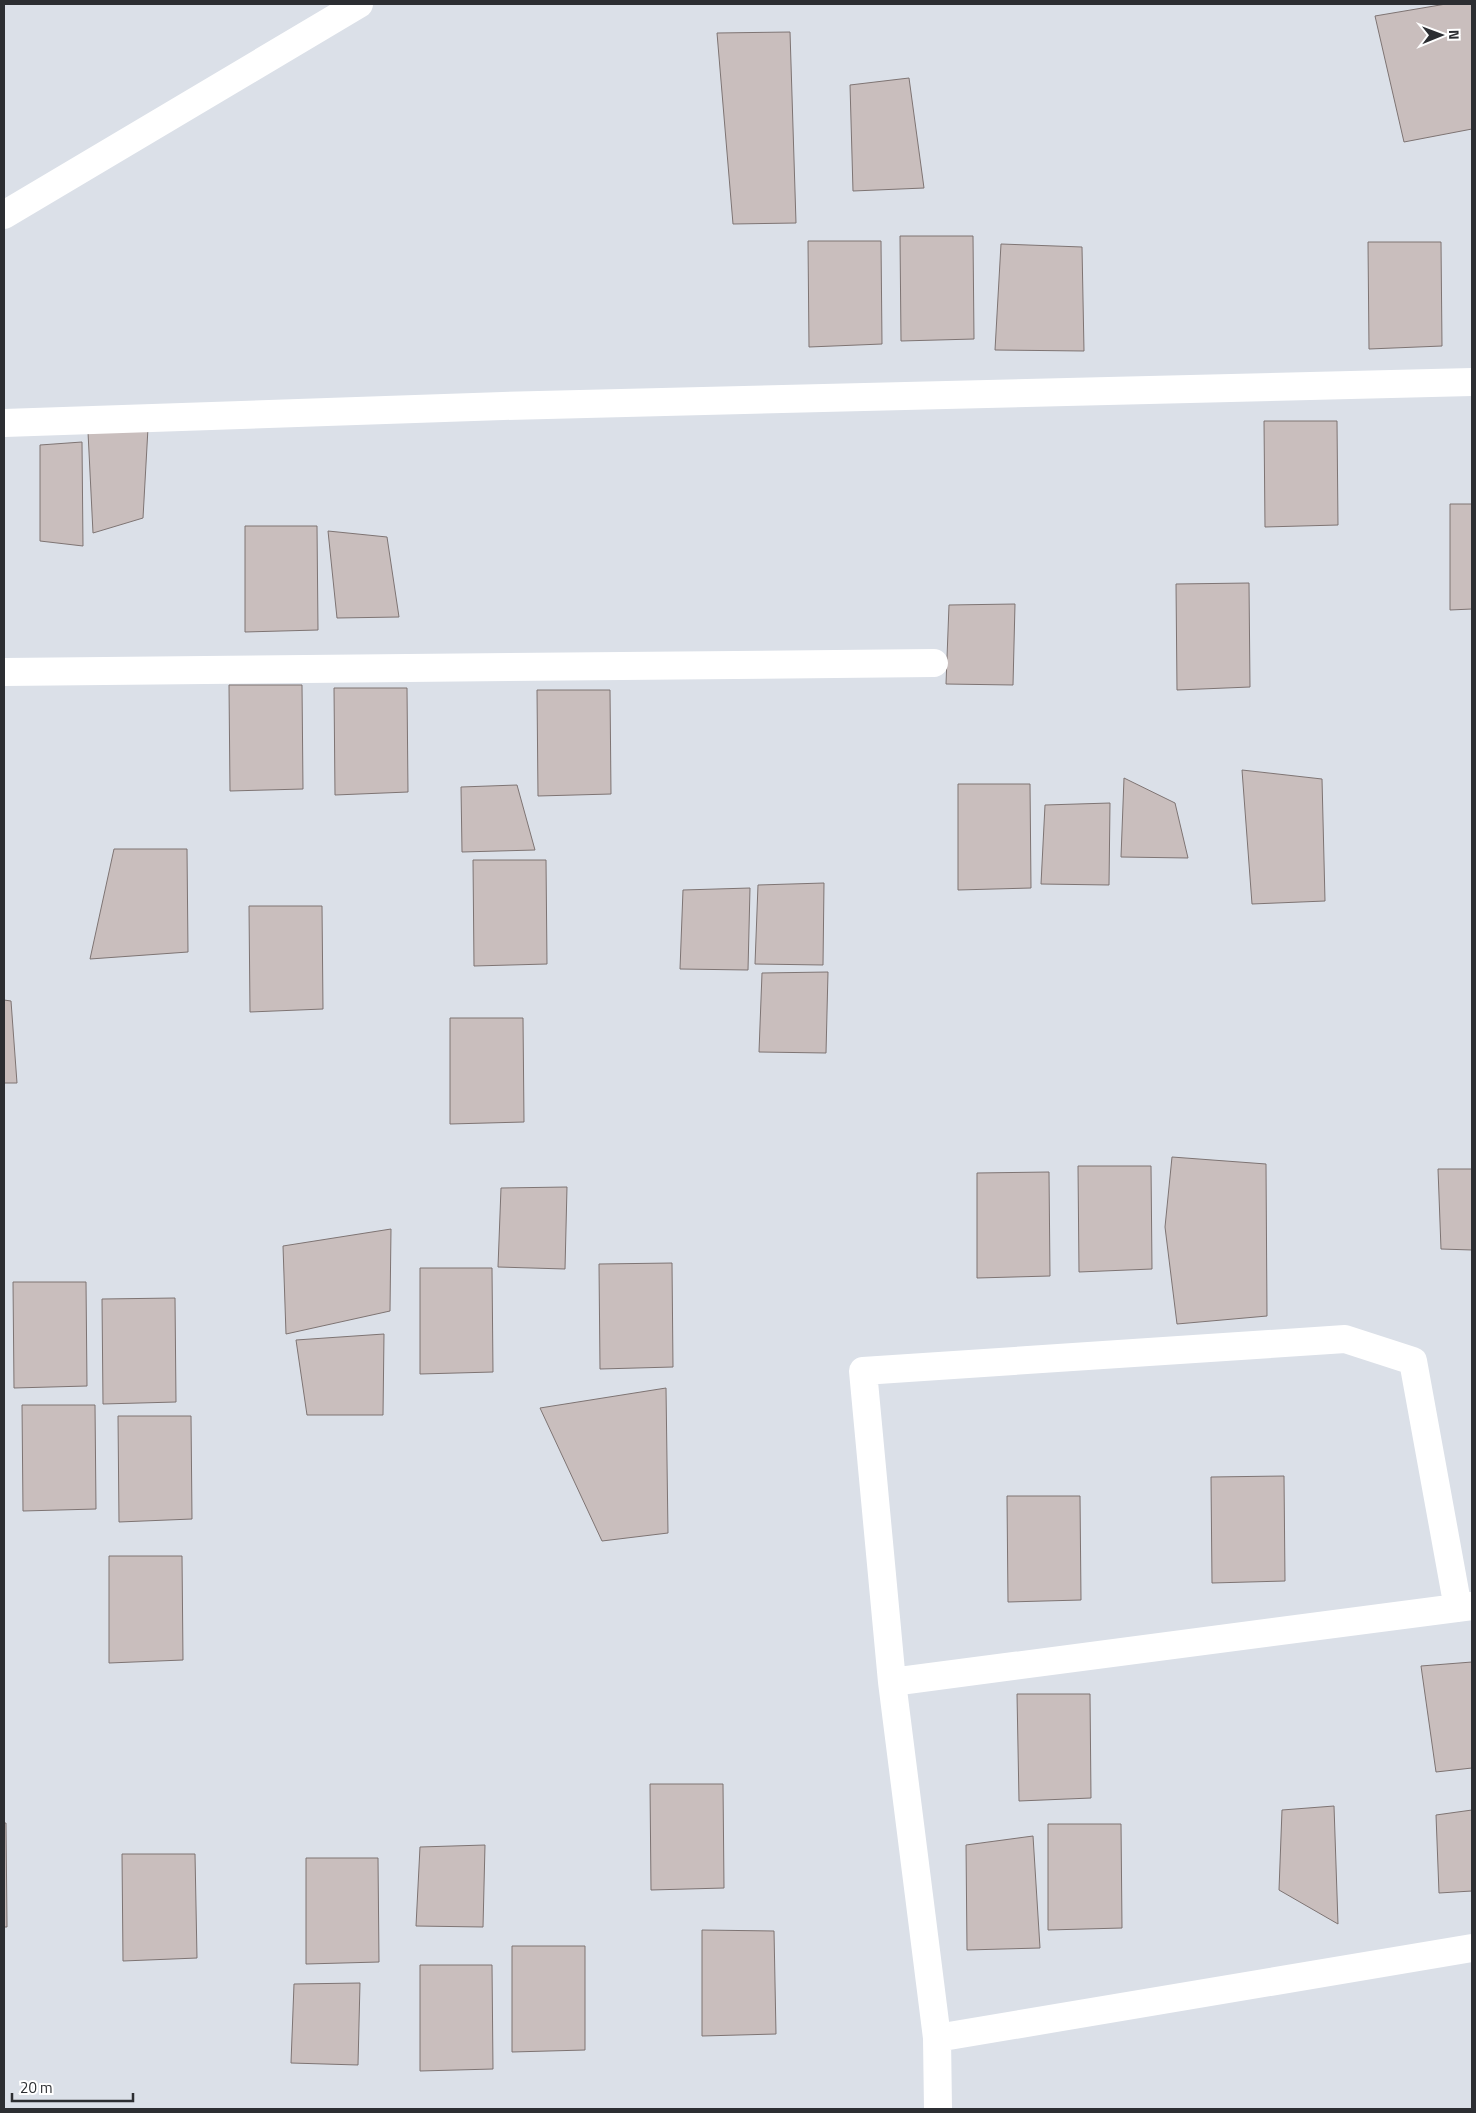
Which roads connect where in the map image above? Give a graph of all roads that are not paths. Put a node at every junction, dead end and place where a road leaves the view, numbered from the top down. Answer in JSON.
{"nodes":[{"id":1,"x":359,"y":4,"type":"edge"},
{"id":2,"x":4,"y":215,"type":"edge"},
{"id":3,"x":1472,"y":382,"type":"edge"},
{"id":4,"x":4,"y":423,"type":"edge"},
{"id":5,"x":934,"y":663,"type":"dead end"},
{"id":6,"x":4,"y":672,"type":"edge"},
{"id":7,"x":1465,"y":1607,"type":"edge"},
{"id":8,"x":892,"y":1682,"type":"junction"},
{"id":9,"x":1472,"y":1948,"type":"edge"},
{"id":10,"x":937,"y":2038,"type":"junction"},
{"id":11,"x":938,"y":2109,"type":"edge"}],
"edges":[{"from":1,"to":2,"type":"street"},
{"from":3,"to":4,"type":"street"},
{"from":5,"to":6,"type":"street"},
{"from":7,"to":8,"type":"street"},
{"from":7,"to":8,"type":"street"},
{"from":8,"to":10,"type":"street"},
{"from":9,"to":10,"type":"street"},
{"from":10,"to":11,"type":"street"}]}
